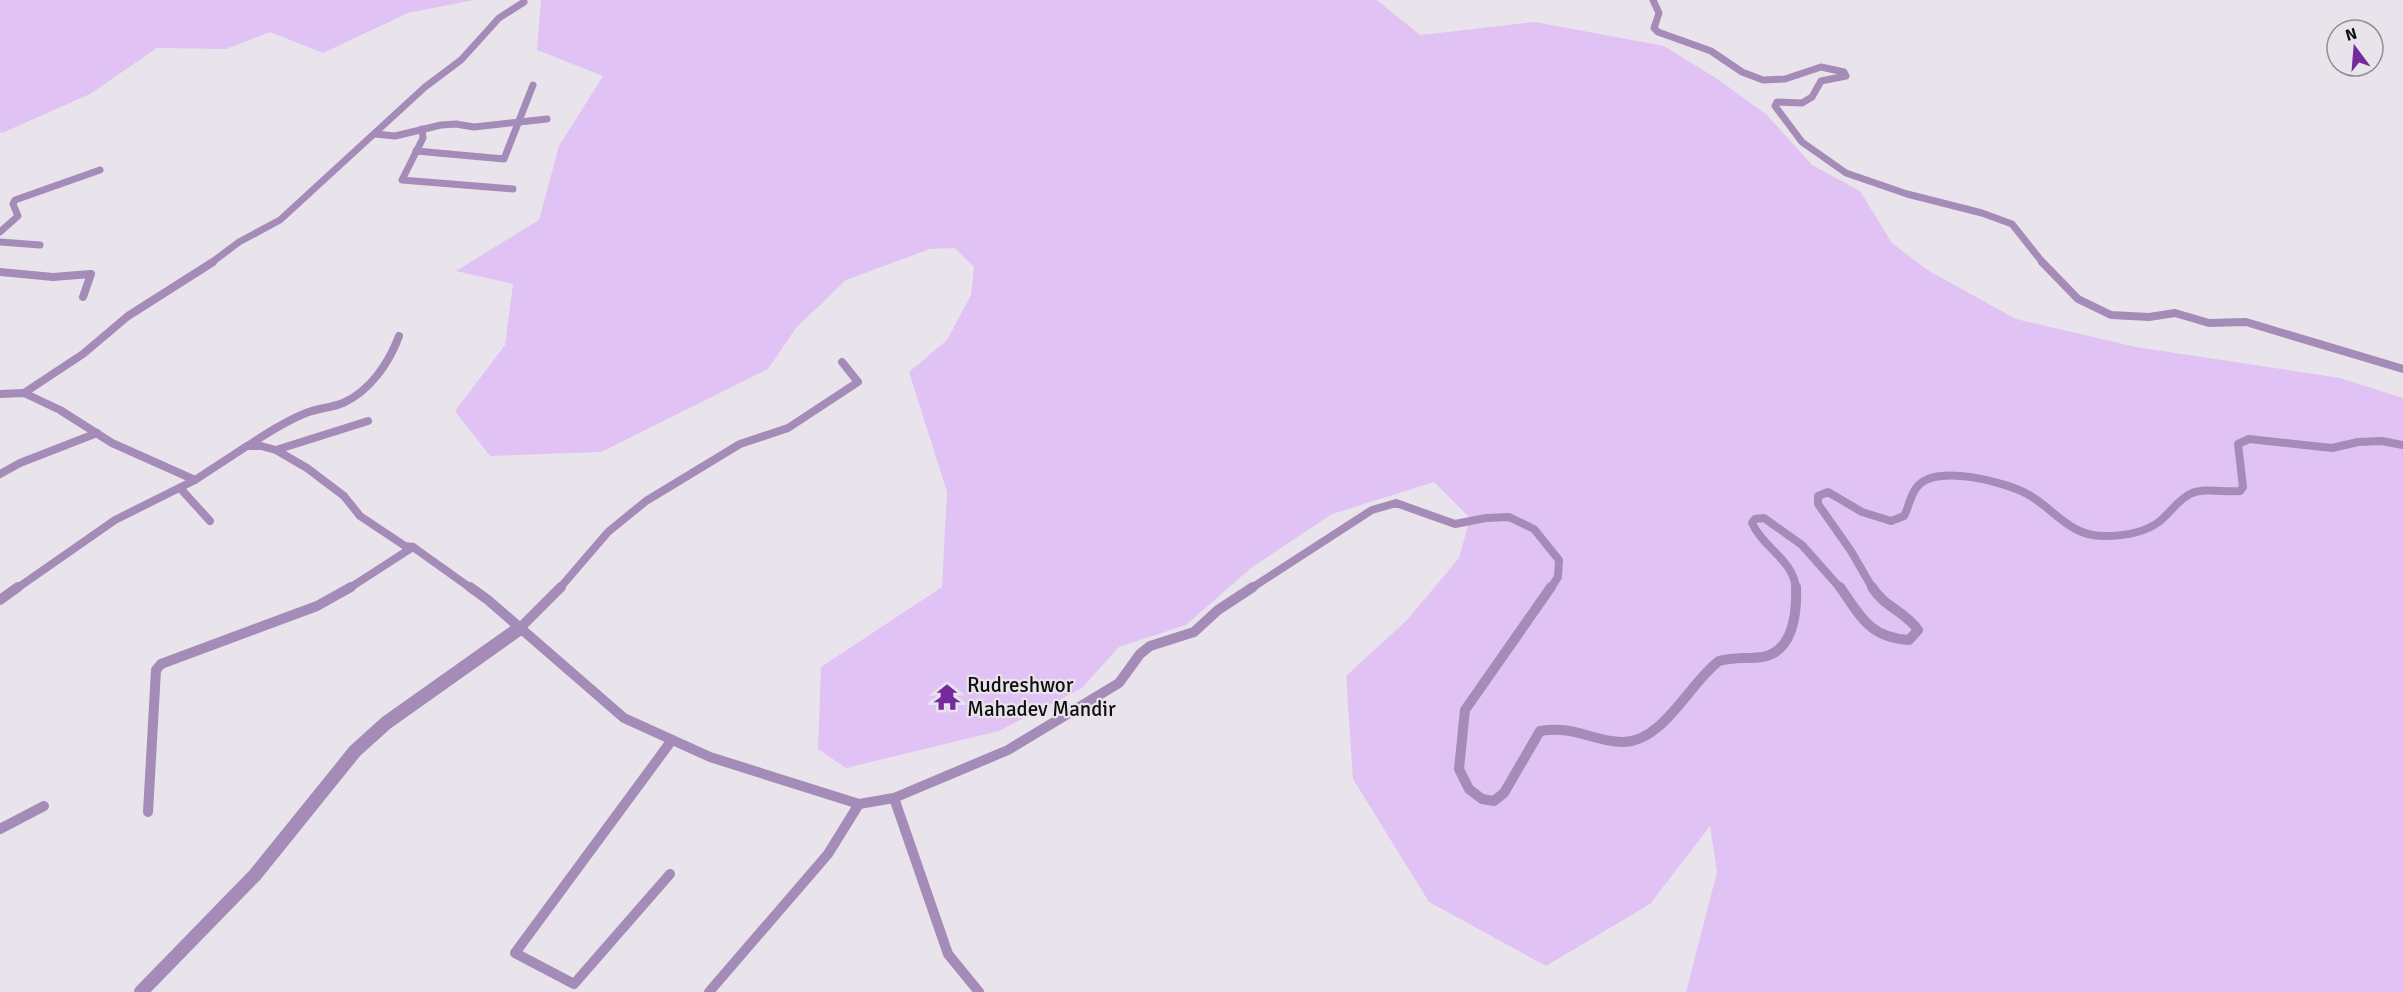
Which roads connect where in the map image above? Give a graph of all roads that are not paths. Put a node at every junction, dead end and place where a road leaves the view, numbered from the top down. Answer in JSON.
{"nodes":[{"id":1,"x":1653,"y":0,"type":"edge"},
{"id":2,"x":524,"y":2,"type":"dead end"},
{"id":3,"x":533,"y":85,"type":"dead end"},
{"id":4,"x":547,"y":119,"type":"dead end"},
{"id":5,"x":519,"y":122,"type":"junction"},
{"id":6,"x":422,"y":129,"type":"junction"},
{"id":7,"x":375,"y":134,"type":"junction"},
{"id":8,"x":416,"y":151,"type":"junction"},
{"id":9,"x":100,"y":170,"type":"dead end"},
{"id":10,"x":513,"y":189,"type":"dead end"},
{"id":11,"x":0,"y":232,"type":"edge"},
{"id":12,"x":0,"y":242,"type":"edge"},
{"id":13,"x":40,"y":245,"type":"dead end"},
{"id":14,"x":0,"y":272,"type":"edge"},
{"id":15,"x":83,"y":297,"type":"dead end"},
{"id":16,"x":399,"y":336,"type":"dead end"},
{"id":17,"x":842,"y":362,"type":"dead end"},
{"id":18,"x":2403,"y":369,"type":"edge"},
{"id":19,"x":24,"y":393,"type":"junction"},
{"id":20,"x":0,"y":394,"type":"edge"},
{"id":21,"x":368,"y":422,"type":"dead end"},
{"id":22,"x":97,"y":433,"type":"junction"},
{"id":23,"x":2403,"y":445,"type":"edge"},
{"id":24,"x":247,"y":446,"type":"junction"},
{"id":25,"x":276,"y":450,"type":"junction"},
{"id":26,"x":0,"y":474,"type":"edge"},
{"id":27,"x":195,"y":480,"type":"junction"},
{"id":28,"x":180,"y":488,"type":"junction"},
{"id":29,"x":210,"y":521,"type":"dead end"},
{"id":30,"x":413,"y":547,"type":"junction"},
{"id":31,"x":0,"y":600,"type":"edge"},
{"id":32,"x":520,"y":628,"type":"junction"},
{"id":33,"x":672,"y":740,"type":"junction"},
{"id":34,"x":894,"y":798,"type":"junction"},
{"id":35,"x":860,"y":804,"type":"junction"},
{"id":36,"x":44,"y":806,"type":"dead end"},
{"id":37,"x":148,"y":812,"type":"dead end"},
{"id":38,"x":0,"y":829,"type":"edge"},
{"id":39,"x":670,"y":874,"type":"dead end"},
{"id":40,"x":141,"y":992,"type":"edge"},
{"id":41,"x":709,"y":992,"type":"edge"},
{"id":42,"x":979,"y":992,"type":"edge"}],
"edges":[{"from":1,"to":18,"type":"street"},
{"from":2,"to":7,"type":"street"},
{"from":3,"to":5,"type":"street"},
{"from":4,"to":5,"type":"street"},
{"from":5,"to":6,"type":"street"},
{"from":5,"to":8,"type":"street"},
{"from":6,"to":7,"type":"street"},
{"from":6,"to":8,"type":"street"},
{"from":7,"to":19,"type":"street"},
{"from":8,"to":10,"type":"street"},
{"from":9,"to":11,"type":"street"},
{"from":12,"to":13,"type":"street"},
{"from":14,"to":15,"type":"street"},
{"from":16,"to":24,"type":"street"},
{"from":17,"to":32,"type":"street"},
{"from":19,"to":20,"type":"street"},
{"from":19,"to":22,"type":"street"},
{"from":21,"to":25,"type":"street"},
{"from":22,"to":26,"type":"street"},
{"from":22,"to":27,"type":"street"},
{"from":23,"to":34,"type":"street"},
{"from":24,"to":25,"type":"street"},
{"from":24,"to":27,"type":"street"},
{"from":25,"to":30,"type":"street"},
{"from":27,"to":28,"type":"street"},
{"from":28,"to":29,"type":"street"},
{"from":28,"to":31,"type":"street"},
{"from":30,"to":32,"type":"street"},
{"from":30,"to":37,"type":"street"},
{"from":32,"to":33,"type":"street"},
{"from":32,"to":40,"type":"street"},
{"from":33,"to":35,"type":"street"},
{"from":33,"to":39,"type":"street"},
{"from":34,"to":35,"type":"street"},
{"from":34,"to":42,"type":"street"},
{"from":35,"to":41,"type":"street"},
{"from":36,"to":38,"type":"street"}]}
